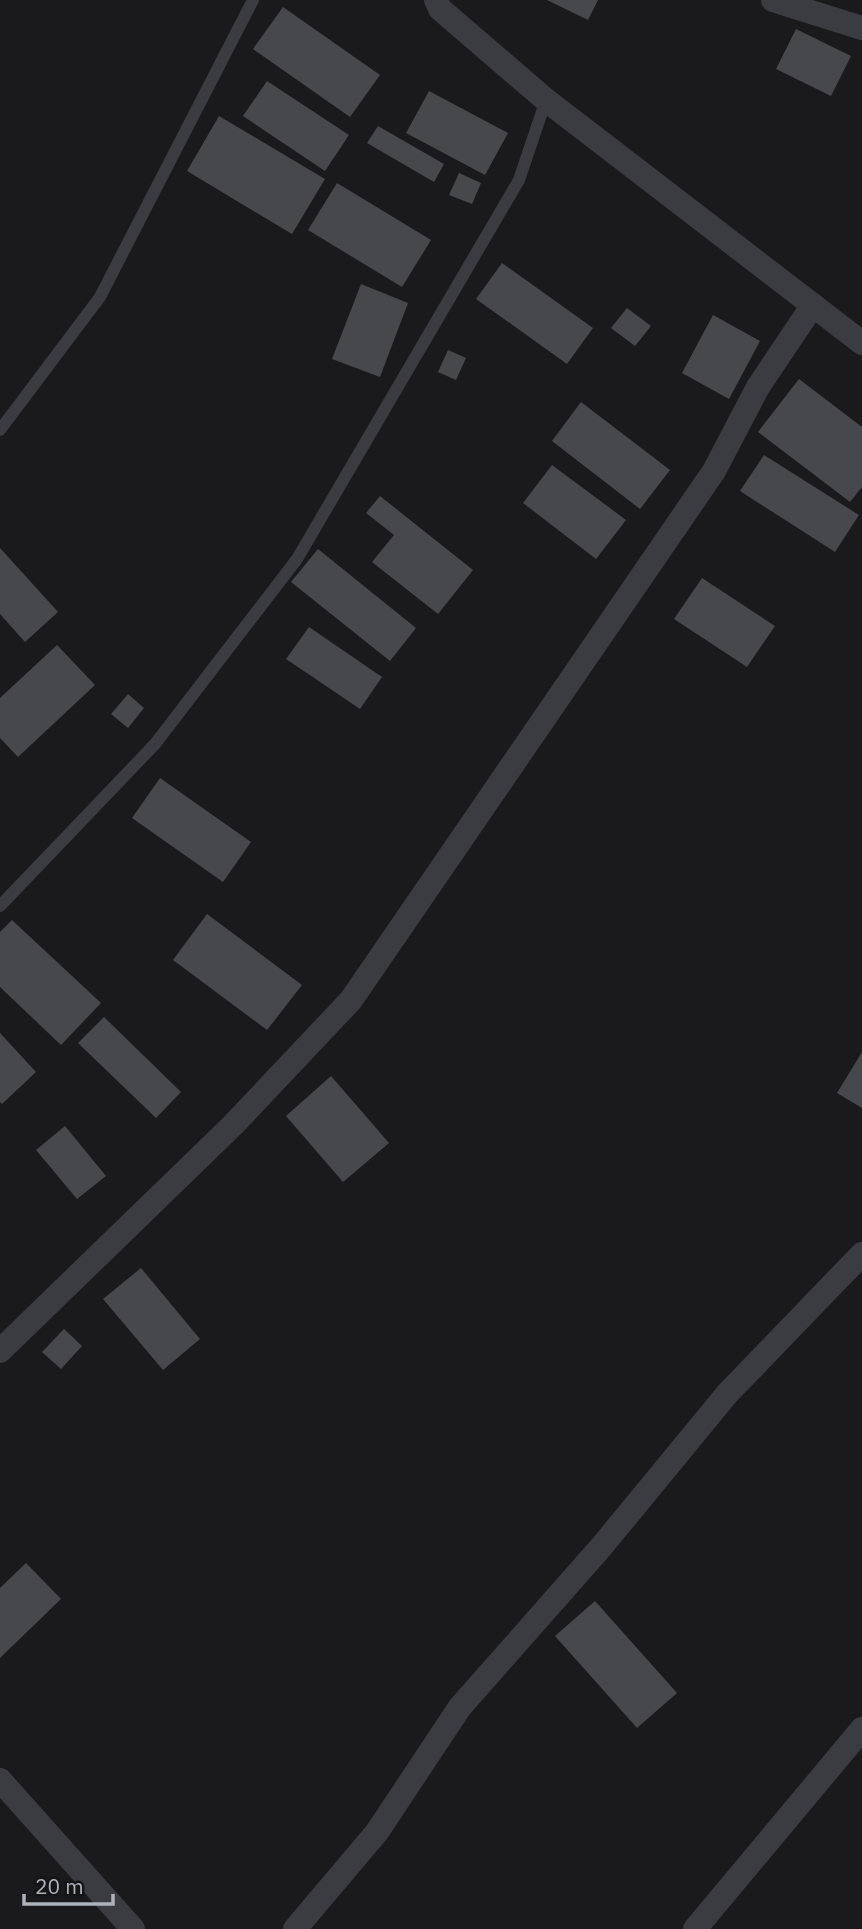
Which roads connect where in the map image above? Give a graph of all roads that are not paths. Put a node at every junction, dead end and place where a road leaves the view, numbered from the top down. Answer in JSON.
{"nodes":[{"id":1,"x":253,"y":0,"type":"edge"},
{"id":2,"x":436,"y":0,"type":"edge"},
{"id":3,"x":773,"y":0,"type":"edge"},
{"id":4,"x":862,"y":28,"type":"edge"},
{"id":5,"x":546,"y":100,"type":"junction"},
{"id":6,"x":813,"y":305,"type":"junction"},
{"id":7,"x":862,"y":343,"type":"edge"},
{"id":8,"x":0,"y":430,"type":"edge"},
{"id":9,"x":0,"y":906,"type":"edge"},
{"id":10,"x":862,"y":1254,"type":"edge"},
{"id":11,"x":0,"y":1351,"type":"edge"},
{"id":12,"x":862,"y":1729,"type":"edge"},
{"id":13,"x":0,"y":1780,"type":"edge"},
{"id":14,"x":133,"y":1929,"type":"edge"},
{"id":15,"x":295,"y":1929,"type":"edge"},
{"id":16,"x":695,"y":1929,"type":"edge"}],
"edges":[{"from":1,"to":8,"type":"lane"},
{"from":2,"to":5,"type":"street"},
{"from":3,"to":4,"type":"street"},
{"from":5,"to":6,"type":"street"},
{"from":5,"to":9,"type":"lane"},
{"from":6,"to":7,"type":"street"},
{"from":6,"to":11,"type":"street"},
{"from":10,"to":15,"type":"street"},
{"from":12,"to":16,"type":"street"},
{"from":13,"to":14,"type":"street"}]}
